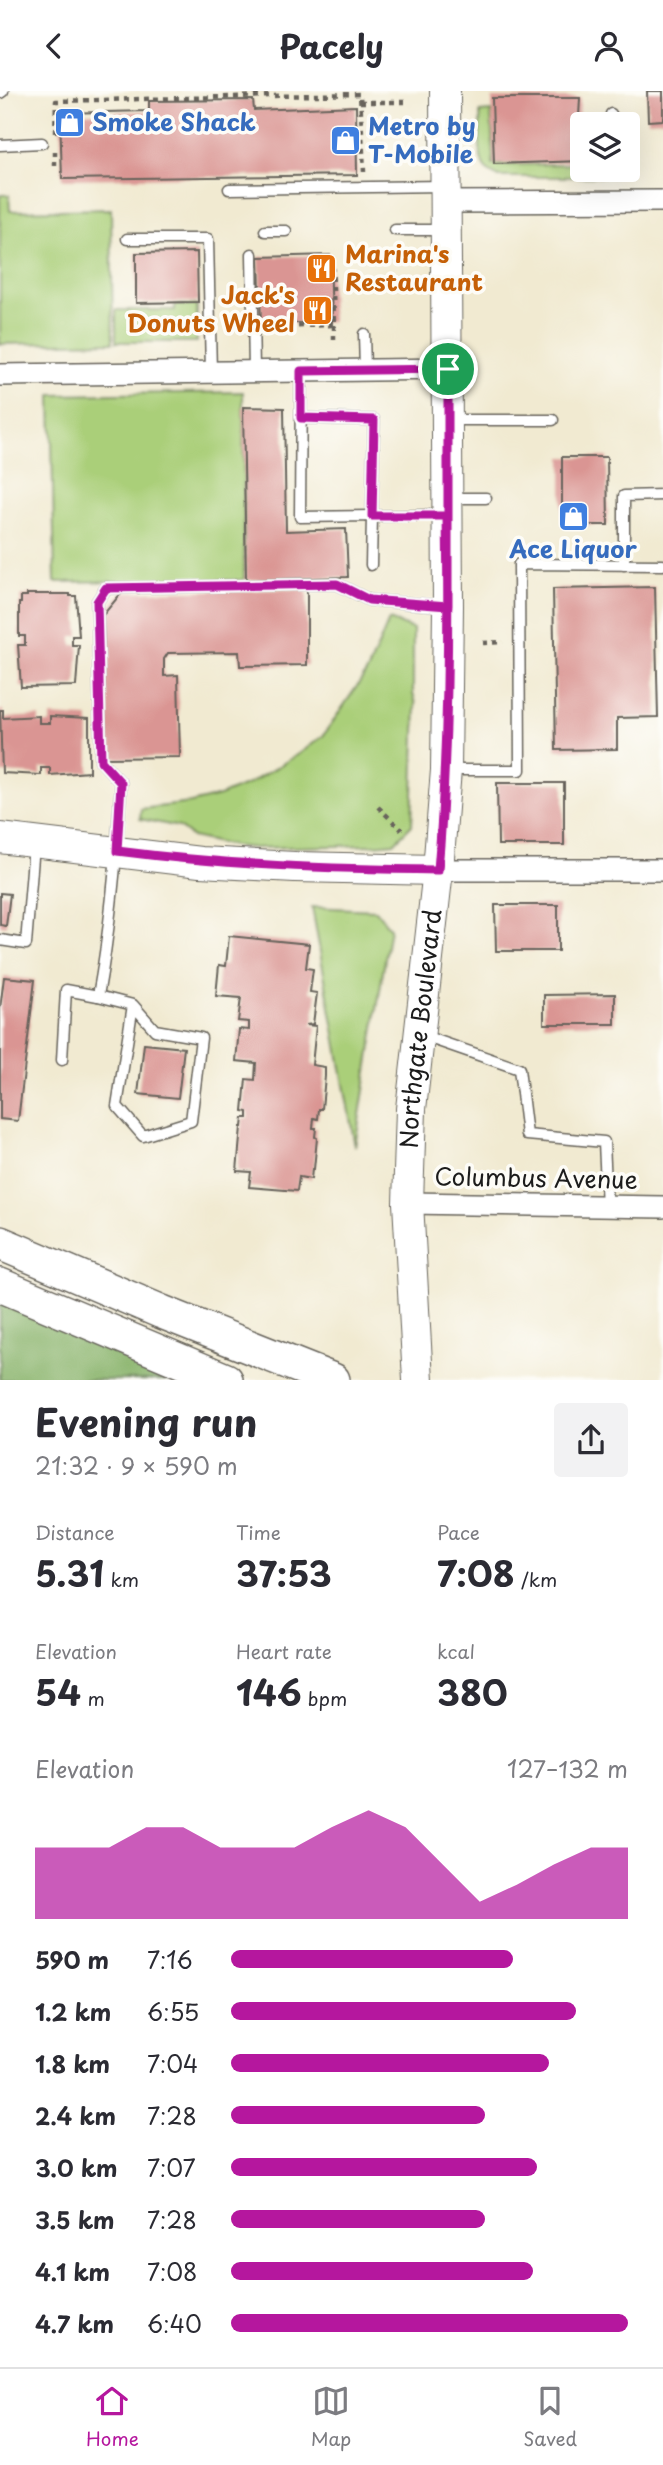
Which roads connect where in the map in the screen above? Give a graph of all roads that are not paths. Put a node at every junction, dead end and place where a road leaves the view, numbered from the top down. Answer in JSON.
{"nodes":[{"id":1,"x":445,"y":91,"type":"edge"},
{"id":2,"x":42,"y":143,"type":"dead end"},
{"id":3,"x":0,"y":145,"type":"edge"},
{"id":4,"x":229,"y":189,"type":"dead end"},
{"id":5,"x":663,"y":201,"type":"edge"},
{"id":6,"x":446,"y":206,"type":"junction"},
{"id":7,"x":395,"y":230,"type":"dead end"},
{"id":8,"x":265,"y":231,"type":"dead end"},
{"id":9,"x":286,"y":231,"type":"dead end"},
{"id":10,"x":127,"y":239,"type":"dead end"},
{"id":11,"x":252,"y":254,"type":"dead end"},
{"id":12,"x":364,"y":334,"type":"dead end"},
{"id":13,"x":448,"y":369,"type":"junction"},
{"id":14,"x":365,"y":370,"type":"junction"},
{"id":15,"x":254,"y":371,"type":"junction"},
{"id":16,"x":301,"y":371,"type":"junction"},
{"id":17,"x":211,"y":372,"type":"junction"},
{"id":18,"x":0,"y":375,"type":"edge"},
{"id":19,"x":301,"y":418,"type":"junction"},
{"id":20,"x":448,"y":420,"type":"junction"},
{"id":21,"x":553,"y":420,"type":"dead end"},
{"id":22,"x":663,"y":495,"type":"edge"},
{"id":23,"x":486,"y":498,"type":"dead end"},
{"id":24,"x":447,"y":507,"type":"junction"},
{"id":25,"x":372,"y":516,"type":"junction"},
{"id":26,"x":372,"y":565,"type":"dead end"},
{"id":27,"x":624,"y":565,"type":"junction"},
{"id":28,"x":663,"y":565,"type":"edge"},
{"id":29,"x":448,"y":606,"type":"junction"},
{"id":30,"x":446,"y":770,"type":"junction"},
{"id":31,"x":0,"y":838,"type":"edge"},
{"id":32,"x":34,"y":842,"type":"junction"},
{"id":33,"x":117,"y":851,"type":"junction"},
{"id":34,"x":438,"y":870,"type":"junction"},
{"id":35,"x":663,"y":870,"type":"edge"},
{"id":36,"x":0,"y":940,"type":"edge"},
{"id":37,"x":98,"y":996,"type":"junction"},
{"id":38,"x":133,"y":1005,"type":"junction"},
{"id":39,"x":419,"y":1034,"type":"junction"},
{"id":40,"x":62,"y":1060,"type":"dead end"},
{"id":41,"x":408,"y":1203,"type":"junction"},
{"id":42,"x":607,"y":1207,"type":"junction"},
{"id":43,"x":663,"y":1207,"type":"edge"},
{"id":44,"x":0,"y":1243,"type":"edge"},
{"id":45,"x":0,"y":1285,"type":"edge"},
{"id":46,"x":226,"y":1380,"type":"edge"},
{"id":47,"x":333,"y":1380,"type":"edge"},
{"id":48,"x":418,"y":1380,"type":"edge"}],
"edges":[{"from":1,"to":6,"type":"main road","name":"Northgate Boulevard"},
{"from":2,"to":3,"type":"lane"},
{"from":4,"to":6,"type":"lane"},
{"from":5,"to":6,"type":"street"},
{"from":6,"to":7,"type":"lane"},
{"from":6,"to":13,"type":"main road","name":"Northgate Boulevard"},
{"from":8,"to":9,"type":"lane"},
{"from":10,"to":17,"type":"lane"},
{"from":11,"to":15,"type":"lane"},
{"from":12,"to":14,"type":"lane"},
{"from":13,"to":14,"type":"street"},
{"from":13,"to":20,"type":"main road","name":"Northgate Boulevard"},
{"from":14,"to":16,"type":"street"},
{"from":15,"to":16,"type":"street"},
{"from":15,"to":17,"type":"street"},
{"from":16,"to":19,"type":"lane"},
{"from":17,"to":18,"type":"street"},
{"from":19,"to":25,"type":"lane"},
{"from":19,"to":25,"type":"lane"},
{"from":20,"to":21,"type":"lane"},
{"from":20,"to":24,"type":"main road","name":"Northgate Boulevard"},
{"from":22,"to":27,"type":"lane"},
{"from":23,"to":24,"type":"lane"},
{"from":24,"to":25,"type":"lane"},
{"from":24,"to":29,"type":"main road","name":"Northgate Boulevard"},
{"from":25,"to":26,"type":"lane"},
{"from":27,"to":28,"type":"lane"},
{"from":27,"to":30,"type":"lane"},
{"from":29,"to":30,"type":"main road","name":"Northgate Boulevard"},
{"from":29,"to":33,"type":"lane"},
{"from":30,"to":34,"type":"main road","name":"Northgate Boulevard"},
{"from":31,"to":32,"type":"main road"},
{"from":32,"to":33,"type":"main road"},
{"from":32,"to":36,"type":"lane"},
{"from":33,"to":34,"type":"main road"},
{"from":33,"to":37,"type":"lane"},
{"from":34,"to":35,"type":"street"},
{"from":34,"to":39,"type":"main road","name":"Northgate Boulevard"},
{"from":37,"to":38,"type":"lane"},
{"from":37,"to":40,"type":"lane"},
{"from":38,"to":38,"type":"lane"},
{"from":39,"to":41,"type":"main road","name":"Northgate Boulevard"},
{"from":39,"to":42,"type":"lane"},
{"from":41,"to":42,"type":"street","name":"Columbus Avenue"},
{"from":41,"to":48,"type":"main road","name":"Northgate Boulevard"},
{"from":42,"to":43,"type":"street","name":"Columbus Avenue"},
{"from":44,"to":47,"type":"main road"},
{"from":45,"to":46,"type":"main road"}]}
